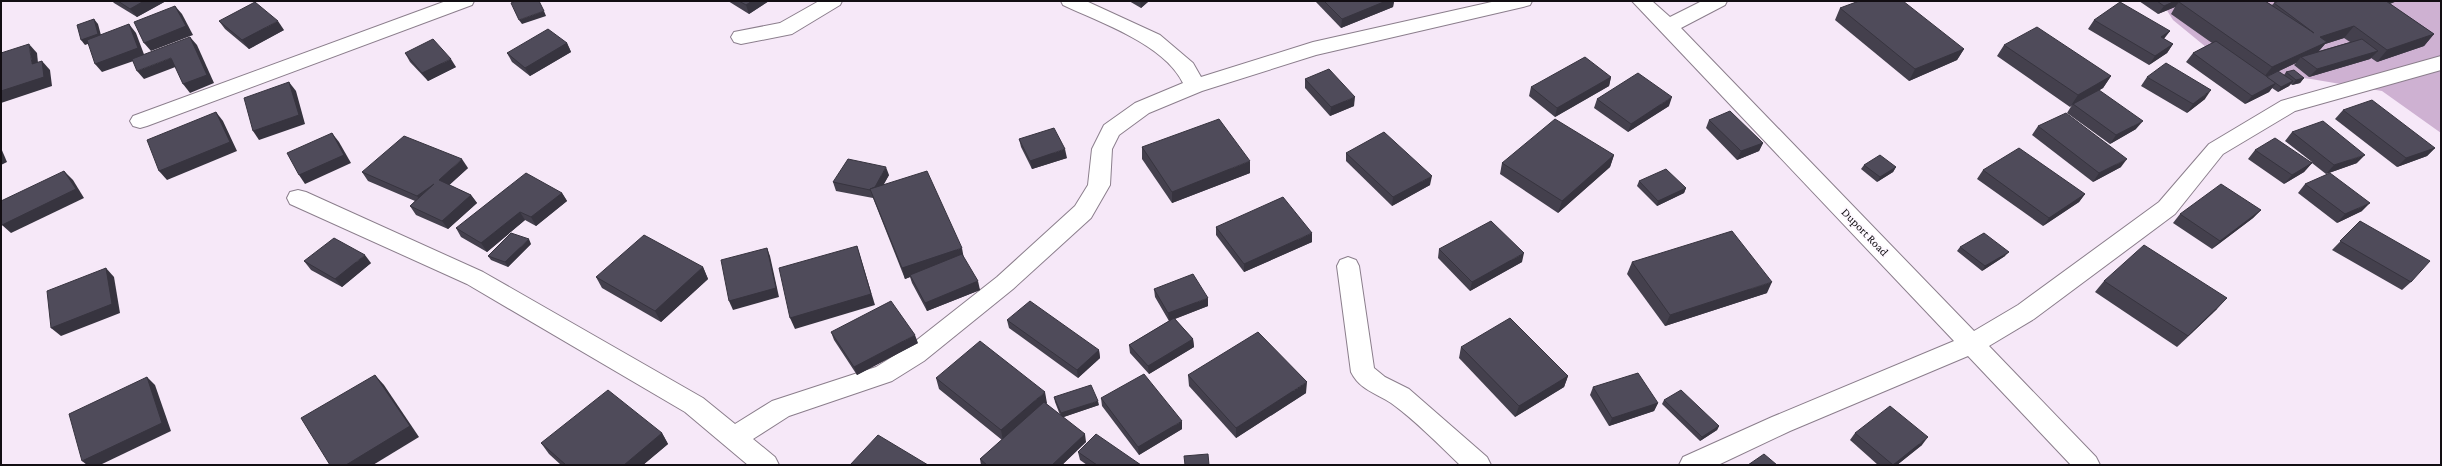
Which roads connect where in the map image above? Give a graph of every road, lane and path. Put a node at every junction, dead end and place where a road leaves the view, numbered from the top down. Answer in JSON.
{"nodes":[{"id":1,"x":465,"y":1,"type":"edge"},
{"id":2,"x":833,"y":1,"type":"edge"},
{"id":3,"x":1070,"y":1,"type":"edge"},
{"id":4,"x":1523,"y":1,"type":"edge"},
{"id":5,"x":1641,"y":1,"type":"edge"},
{"id":6,"x":1718,"y":1,"type":"edge"},
{"id":7,"x":1668,"y":26,"type":"junction"},
{"id":8,"x":741,"y":37,"type":"dead end"},
{"id":9,"x":2441,"y":63,"type":"edge"},
{"id":10,"x":1195,"y":86,"type":"junction"},
{"id":11,"x":140,"y":120,"type":"dead end"},
{"id":12,"x":298,"y":198,"type":"dead end"},
{"id":13,"x":1348,"y":266,"type":"dead end"},
{"id":14,"x":1973,"y":344,"type":"junction"},
{"id":15,"x":735,"y":437,"type":"junction"},
{"id":16,"x":766,"y":465,"type":"edge"},
{"id":17,"x":1478,"y":465,"type":"edge"},
{"id":18,"x":1692,"y":465,"type":"edge"},
{"id":19,"x":2087,"y":465,"type":"edge"}],
"edges":[{"from":1,"to":11,"type":"street"},
{"from":2,"to":8,"type":"street"},
{"from":3,"to":10,"type":"street"},
{"from":4,"to":10,"type":"street"},
{"from":5,"to":7,"type":"street","name":"Duport Road"},
{"from":6,"to":7,"type":"street"},
{"from":7,"to":14,"type":"street","name":"Duport Road"},
{"from":9,"to":14,"type":"street"},
{"from":10,"to":15,"type":"street"},
{"from":12,"to":15,"type":"street"},
{"from":13,"to":17,"type":"street"},
{"from":14,"to":18,"type":"street"},
{"from":14,"to":19,"type":"street","name":"Duport Road"},
{"from":15,"to":16,"type":"street"}]}
